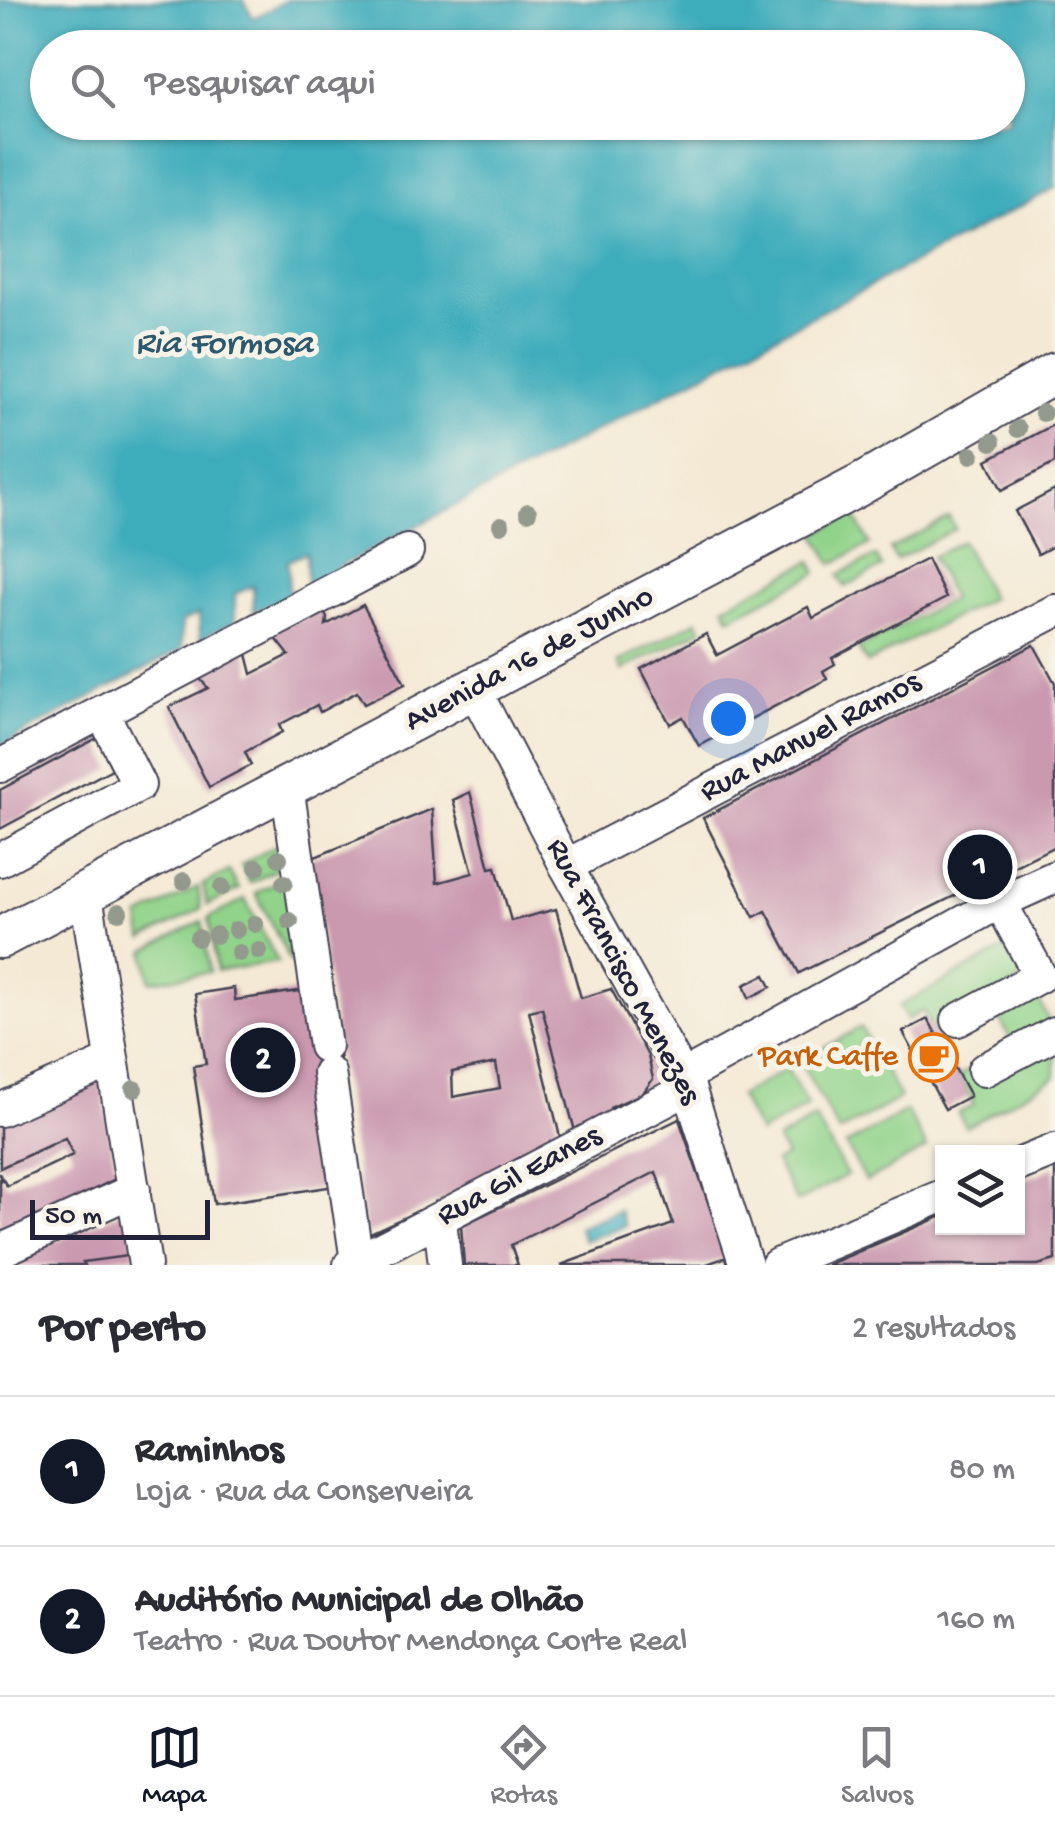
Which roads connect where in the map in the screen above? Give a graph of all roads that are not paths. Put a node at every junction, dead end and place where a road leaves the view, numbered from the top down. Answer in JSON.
{"nodes":[{"id":1,"x":1055,"y":373,"type":"edge"},
{"id":2,"x":406,"y":551,"type":"dead end"},
{"id":3,"x":1055,"y":611,"type":"edge"},
{"id":4,"x":474,"y":690,"type":"junction"},
{"id":5,"x":102,"y":712,"type":"junction"},
{"id":6,"x":0,"y":766,"type":"edge"},
{"id":7,"x":288,"y":786,"type":"junction"},
{"id":8,"x":0,"y":860,"type":"edge"},
{"id":9,"x":566,"y":866,"type":"junction"},
{"id":10,"x":1055,"y":877,"type":"edge"},
{"id":11,"x":86,"y":894,"type":"junction"},
{"id":12,"x":1000,"y":902,"type":"junction"},
{"id":13,"x":0,"y":938,"type":"edge"},
{"id":14,"x":958,"y":1020,"type":"dead end"},
{"id":15,"x":1055,"y":1032,"type":"edge"},
{"id":16,"x":111,"y":1062,"type":"junction"},
{"id":17,"x":984,"y":1070,"type":"dead end"},
{"id":18,"x":686,"y":1082,"type":"junction"},
{"id":19,"x":0,"y":1110,"type":"edge"},
{"id":20,"x":1055,"y":1150,"type":"edge"},
{"id":21,"x":1025,"y":1162,"type":"edge"},
{"id":22,"x":134,"y":1190,"type":"junction"},
{"id":23,"x":935,"y":1199,"type":"edge"},
{"id":24,"x":440,"y":1220,"type":"junction"},
{"id":25,"x":0,"y":1251,"type":"edge"},
{"id":26,"x":354,"y":1263,"type":"edge"},
{"id":27,"x":145,"y":1265,"type":"edge"},
{"id":28,"x":445,"y":1265,"type":"edge"},
{"id":29,"x":746,"y":1265,"type":"edge"},
{"id":30,"x":777,"y":1265,"type":"edge"}],
"edges":[{"from":1,"to":4,"type":"main road","name":"Avenida 16 de Junho"},
{"from":2,"to":5,"type":"street"},
{"from":3,"to":9,"type":"street","name":"Rua Manuel Ramos"},
{"from":4,"to":7,"type":"main road","name":"Avenida 16 de Junho"},
{"from":4,"to":9,"type":"street","name":"Rua Francisco Menezes"},
{"from":5,"to":6,"type":"street"},
{"from":5,"to":8,"type":"street"},
{"from":7,"to":11,"type":"main road","name":"Avenida 16 de Junho"},
{"from":7,"to":26,"type":"street"},
{"from":9,"to":18,"type":"street","name":"Rua Francisco Menezes"},
{"from":10,"to":12,"type":"street","name":"Rua Gil Eanes"},
{"from":11,"to":13,"type":"main road","name":"Avenida 16 de Junho"},
{"from":11,"to":16,"type":"street"},
{"from":12,"to":14,"type":"street"},
{"from":12,"to":18,"type":"street","name":"Rua Gil Eanes"},
{"from":15,"to":17,"type":"street"},
{"from":16,"to":19,"type":"street"},
{"from":16,"to":22,"type":"street"},
{"from":18,"to":24,"type":"street","name":"Rua Gil Eanes"},
{"from":18,"to":29,"type":"street","name":"Rua Francisco Menezes"},
{"from":20,"to":21,"type":"street"},
{"from":22,"to":25,"type":"street"},
{"from":22,"to":27,"type":"street"},
{"from":23,"to":30,"type":"street"},
{"from":24,"to":26,"type":"street","name":"Rua Gil Eanes"},
{"from":24,"to":28,"type":"street"}]}
